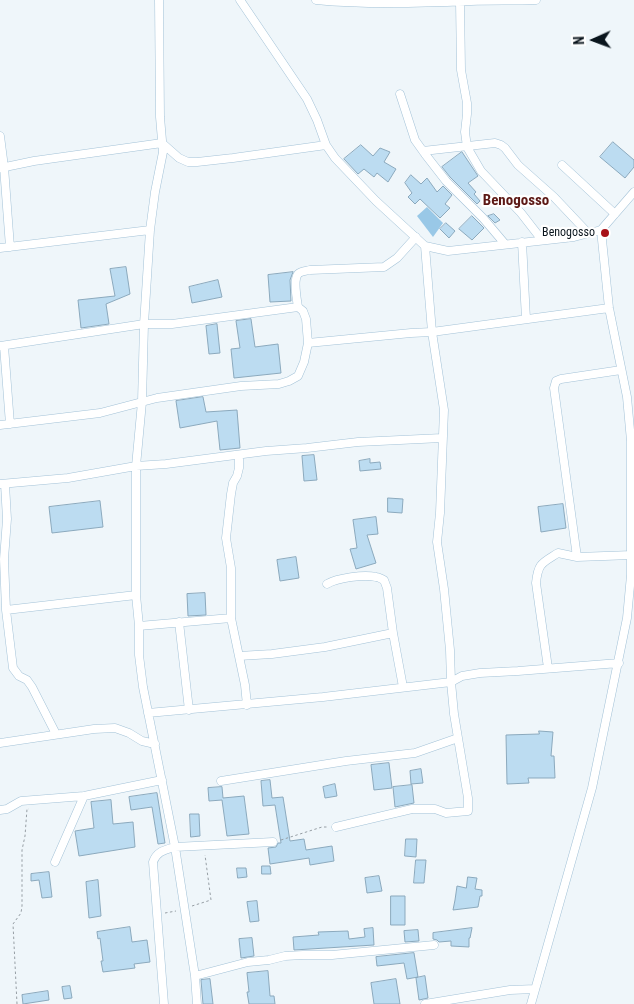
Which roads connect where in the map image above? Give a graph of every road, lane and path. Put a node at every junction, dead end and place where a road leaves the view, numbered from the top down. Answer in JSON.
{"nodes":[{"id":1,"x":159,"y":0,"type":"edge"},
{"id":2,"x":240,"y":0,"type":"edge"},
{"id":3,"x":316,"y":0,"type":"edge"},
{"id":4,"x":471,"y":0,"type":"edge"},
{"id":5,"x":536,"y":0,"type":"edge"},
{"id":6,"x":342,"y":1,"type":"edge"},
{"id":7,"x":460,"y":1,"type":"junction"},
{"id":8,"x":400,"y":94,"type":"dead end"},
{"id":9,"x":0,"y":136,"type":"edge"},
{"id":10,"x":162,"y":143,"type":"junction"},
{"id":11,"x":326,"y":145,"type":"junction"},
{"id":12,"x":467,"y":147,"type":"junction"},
{"id":13,"x":423,"y":151,"type":"junction"},
{"id":14,"x":562,"y":165,"type":"dead end"},
{"id":15,"x":2,"y":167,"type":"edge"},
{"id":16,"x":634,"y":192,"type":"edge"},
{"id":17,"x":615,"y":214,"type":"junction"},
{"id":18,"x":150,"y":230,"type":"junction"},
{"id":19,"x":602,"y":230,"type":"junction"},
{"id":20,"x":588,"y":233,"type":"junction"},
{"id":21,"x":416,"y":237,"type":"junction"},
{"id":22,"x":542,"y":240,"type":"junction"},
{"id":23,"x":522,"y":242,"type":"junction"},
{"id":24,"x":504,"y":244,"type":"junction"},
{"id":25,"x":425,"y":246,"type":"junction"},
{"id":26,"x":10,"y":247,"type":"junction"},
{"id":27,"x":0,"y":248,"type":"edge"},
{"id":28,"x":298,"y":307,"type":"junction"},
{"id":29,"x":609,"y":308,"type":"junction"},
{"id":30,"x":526,"y":319,"type":"junction"},
{"id":31,"x":144,"y":324,"type":"junction"},
{"id":32,"x":432,"y":332,"type":"junction"},
{"id":33,"x":308,"y":344,"type":"junction"},
{"id":34,"x":2,"y":346,"type":"edge"},
{"id":35,"x":621,"y":370,"type":"junction"},
{"id":36,"x":142,"y":402,"type":"junction"},
{"id":37,"x":10,"y":424,"type":"junction"},
{"id":38,"x":0,"y":425,"type":"edge"},
{"id":39,"x":442,"y":438,"type":"junction"},
{"id":40,"x":239,"y":455,"type":"junction"},
{"id":41,"x":136,"y":466,"type":"junction"},
{"id":42,"x":3,"y":484,"type":"edge"},
{"id":43,"x":632,"y":555,"type":"junction"},
{"id":44,"x":577,"y":557,"type":"junction"},
{"id":45,"x":327,"y":584,"type":"dead end"},
{"id":46,"x":136,"y":595,"type":"junction"},
{"id":47,"x":6,"y":610,"type":"junction"},
{"id":48,"x":231,"y":618,"type":"junction"},
{"id":49,"x":178,"y":622,"type":"junction"},
{"id":50,"x":139,"y":626,"type":"junction"},
{"id":51,"x":392,"y":633,"type":"junction"},
{"id":52,"x":239,"y":656,"type":"junction"},
{"id":53,"x":619,"y":663,"type":"junction"},
{"id":54,"x":548,"y":668,"type":"junction"},
{"id":55,"x":451,"y":682,"type":"junction"},
{"id":56,"x":403,"y":687,"type":"junction"},
{"id":57,"x":247,"y":705,"type":"junction"},
{"id":58,"x":190,"y":710,"type":"junction"},
{"id":59,"x":148,"y":713,"type":"junction"},
{"id":60,"x":56,"y":734,"type":"junction"},
{"id":61,"x":458,"y":738,"type":"junction"},
{"id":62,"x":0,"y":743,"type":"edge"},
{"id":63,"x":155,"y":744,"type":"junction"},
{"id":64,"x":162,"y":780,"type":"junction"},
{"id":65,"x":221,"y":781,"type":"dead end"},
{"id":66,"x":84,"y":796,"type":"junction"},
{"id":67,"x":0,"y":810,"type":"edge"},
{"id":68,"x":27,"y":810,"type":"dead end"},
{"id":69,"x":336,"y":827,"type":"joint"},
{"id":70,"x":274,"y":842,"type":"joint"},
{"id":71,"x":204,"y":846,"type":"junction"},
{"id":72,"x":175,"y":847,"type":"junction"},
{"id":73,"x":55,"y":862,"type":"dead end"},
{"id":74,"x":211,"y":900,"type":"dead end"},
{"id":75,"x":434,"y":945,"type":"dead end"},
{"id":76,"x":195,"y":976,"type":"junction"},
{"id":77,"x":535,"y":989,"type":"junction"},
{"id":78,"x":17,"y":1004,"type":"edge"},
{"id":79,"x":164,"y":1004,"type":"edge"},
{"id":80,"x":197,"y":1004,"type":"edge"},
{"id":81,"x":425,"y":1004,"type":"edge"},
{"id":82,"x":531,"y":1004,"type":"edge"}],
"edges":[{"from":1,"to":10,"type":"street"},
{"from":2,"to":11,"type":"street"},
{"from":3,"to":6,"type":"street"},
{"from":4,"to":5,"type":"street"},
{"from":4,"to":7,"type":"street"},
{"from":6,"to":7,"type":"street"},
{"from":7,"to":12,"type":"street"},
{"from":8,"to":13,"type":"street"},
{"from":9,"to":15,"type":"street"},
{"from":10,"to":11,"type":"street"},
{"from":10,"to":15,"type":"street"},
{"from":10,"to":18,"type":"street"},
{"from":11,"to":21,"type":"street"},
{"from":12,"to":13,"type":"street"},
{"from":12,"to":20,"type":"street"},
{"from":12,"to":22,"type":"street"},
{"from":13,"to":24,"type":"street"},
{"from":14,"to":17,"type":"street"},
{"from":15,"to":26,"type":"street"},
{"from":16,"to":17,"type":"street"},
{"from":17,"to":19,"type":"street"},
{"from":18,"to":26,"type":"street"},
{"from":18,"to":31,"type":"street"},
{"from":19,"to":20,"type":"street"},
{"from":19,"to":29,"type":"street"},
{"from":20,"to":22,"type":"street"},
{"from":21,"to":25,"type":"street"},
{"from":21,"to":28,"type":"street"},
{"from":22,"to":23,"type":"street"},
{"from":23,"to":24,"type":"street"},
{"from":23,"to":30,"type":"street"},
{"from":24,"to":25,"type":"street"},
{"from":25,"to":32,"type":"street"},
{"from":26,"to":27,"type":"street"},
{"from":28,"to":31,"type":"street"},
{"from":28,"to":33,"type":"street"},
{"from":29,"to":30,"type":"street"},
{"from":29,"to":35,"type":"street"},
{"from":30,"to":32,"type":"street"},
{"from":31,"to":34,"type":"street"},
{"from":31,"to":36,"type":"street"},
{"from":32,"to":33,"type":"street"},
{"from":32,"to":39,"type":"street"},
{"from":33,"to":36,"type":"street"},
{"from":34,"to":37,"type":"street"},
{"from":35,"to":43,"type":"street"},
{"from":35,"to":44,"type":"street"},
{"from":36,"to":37,"type":"street"},
{"from":36,"to":41,"type":"street"},
{"from":37,"to":38,"type":"street"},
{"from":39,"to":40,"type":"street"},
{"from":39,"to":55,"type":"street"},
{"from":40,"to":41,"type":"street"},
{"from":40,"to":48,"type":"street"},
{"from":41,"to":42,"type":"street"},
{"from":41,"to":46,"type":"street"},
{"from":42,"to":47,"type":"street"},
{"from":43,"to":44,"type":"street"},
{"from":43,"to":53,"type":"street"},
{"from":44,"to":54,"type":"street"},
{"from":45,"to":51,"type":"street"},
{"from":46,"to":47,"type":"street"},
{"from":46,"to":50,"type":"street"},
{"from":47,"to":60,"type":"street"},
{"from":48,"to":49,"type":"street"},
{"from":48,"to":52,"type":"street"},
{"from":49,"to":50,"type":"street"},
{"from":49,"to":58,"type":"street"},
{"from":50,"to":59,"type":"street"},
{"from":51,"to":52,"type":"street"},
{"from":51,"to":56,"type":"street"},
{"from":52,"to":57,"type":"street"},
{"from":53,"to":54,"type":"street"},
{"from":53,"to":77,"type":"street"},
{"from":54,"to":55,"type":"street"},
{"from":55,"to":56,"type":"street"},
{"from":55,"to":61,"type":"street"},
{"from":56,"to":57,"type":"street"},
{"from":57,"to":58,"type":"street"},
{"from":58,"to":59,"type":"street"},
{"from":59,"to":63,"type":"street"},
{"from":60,"to":62,"type":"street"},
{"from":60,"to":63,"type":"street"},
{"from":61,"to":65,"type":"street"},
{"from":61,"to":69,"type":"street"},
{"from":63,"to":64,"type":"street"},
{"from":64,"to":66,"type":"street"},
{"from":64,"to":72,"type":"street"},
{"from":66,"to":67,"type":"street"},
{"from":66,"to":73,"type":"street"},
{"from":68,"to":78,"type":"path"},
{"from":69,"to":70,"type":"path"},
{"from":70,"to":71,"type":"street"},
{"from":71,"to":72,"type":"street"},
{"from":71,"to":74,"type":"path"},
{"from":72,"to":76,"type":"street"},
{"from":72,"to":79,"type":"street"},
{"from":75,"to":76,"type":"street"},
{"from":76,"to":80,"type":"street"},
{"from":77,"to":81,"type":"street"},
{"from":77,"to":82,"type":"street"}]}
